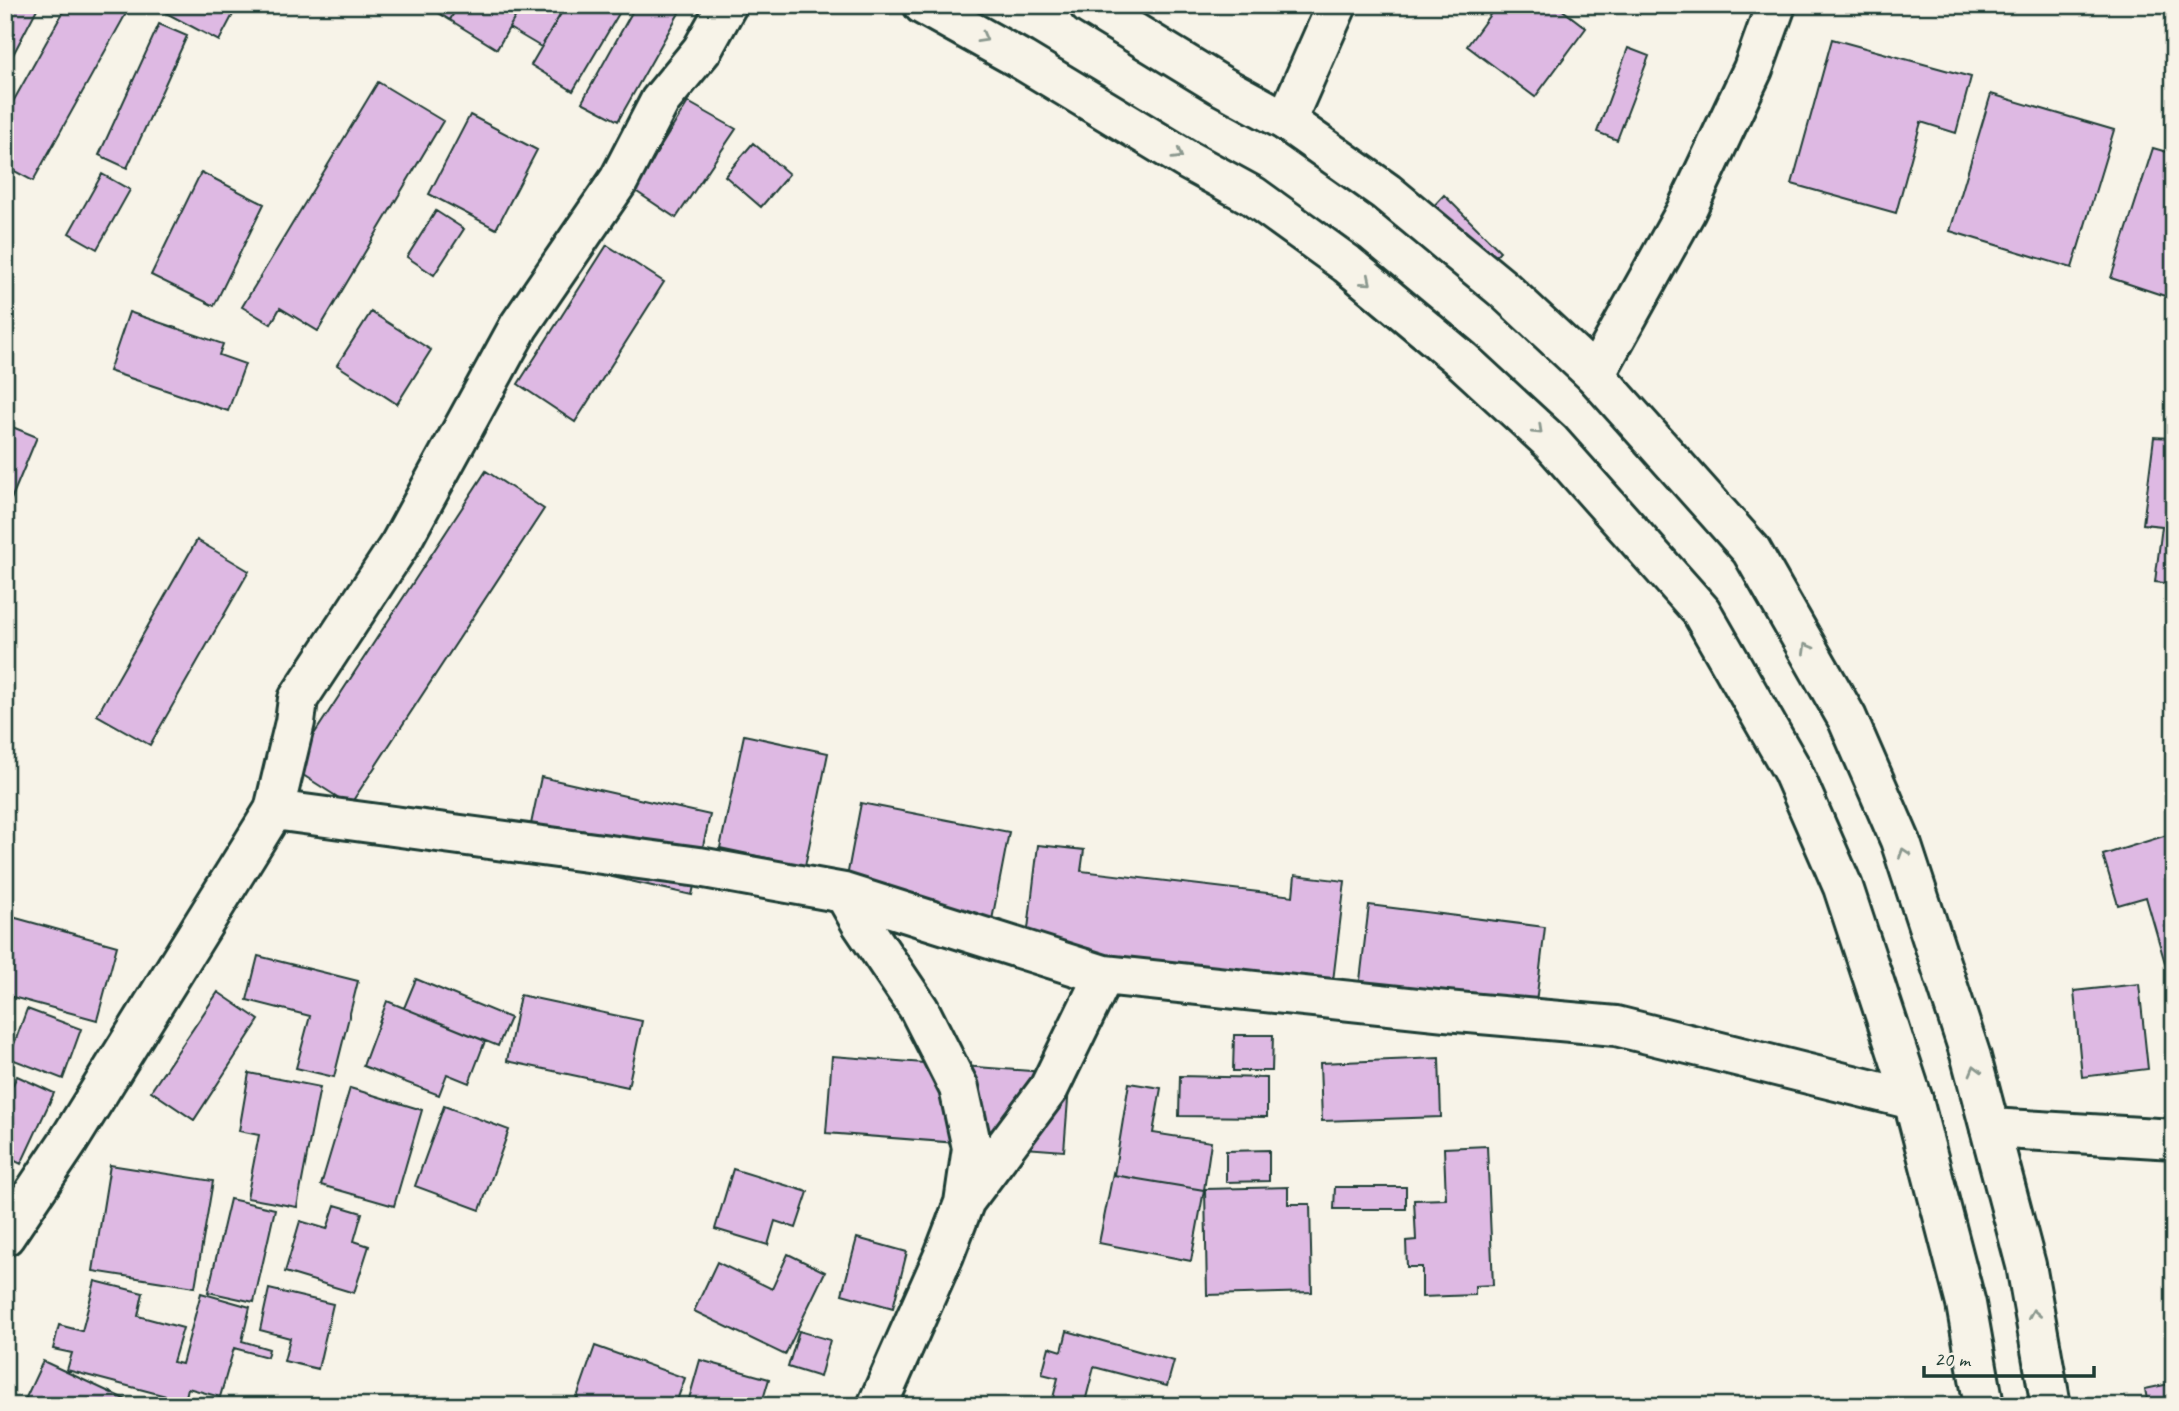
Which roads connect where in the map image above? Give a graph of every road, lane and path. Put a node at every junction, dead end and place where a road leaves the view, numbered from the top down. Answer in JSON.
{"nodes":[{"id":1,"x":726,"y":5,"type":"edge"},
{"id":2,"x":923,"y":5,"type":"edge"},
{"id":3,"x":1089,"y":5,"type":"edge"},
{"id":4,"x":1337,"y":5,"type":"edge"},
{"id":5,"x":1776,"y":5,"type":"edge"},
{"id":6,"x":1286,"y":121,"type":"junction"},
{"id":7,"x":1595,"y":375,"type":"junction"},
{"id":8,"x":274,"y":810,"type":"junction"},
{"id":9,"x":844,"y":893,"type":"junction"},
{"id":10,"x":1104,"y":975,"type":"junction"},
{"id":11,"x":1913,"y":1100,"type":"junction"},
{"id":12,"x":1990,"y":1128,"type":"junction"},
{"id":13,"x":2174,"y":1139,"type":"edge"},
{"id":14,"x":964,"y":1203,"type":"junction"},
{"id":15,"x":5,"y":1236,"type":"edge"},
{"id":16,"x":877,"y":1406,"type":"edge"},
{"id":17,"x":1984,"y":1406,"type":"edge"},
{"id":18,"x":2051,"y":1406,"type":"edge"}],
"edges":[{"from":1,"to":8,"type":"main road"},
{"from":2,"to":11,"type":"main road","one_way":true},
{"from":3,"to":6,"type":"main road"},
{"from":4,"to":6,"type":"main road"},
{"from":5,"to":7,"type":"main road"},
{"from":6,"to":7,"type":"main road"},
{"from":12,"to":7,"type":"main road","one_way":true},
{"from":8,"to":9,"type":"main road"},
{"from":8,"to":15,"type":"main road"},
{"from":9,"to":10,"type":"main road"},
{"from":9,"to":14,"type":"main road"},
{"from":10,"to":11,"type":"main road"},
{"from":10,"to":14,"type":"main road"},
{"from":11,"to":17,"type":"main road"},
{"from":12,"to":13,"type":"main road"},
{"from":18,"to":12,"type":"main road","one_way":true},
{"from":14,"to":16,"type":"main road"}]}
